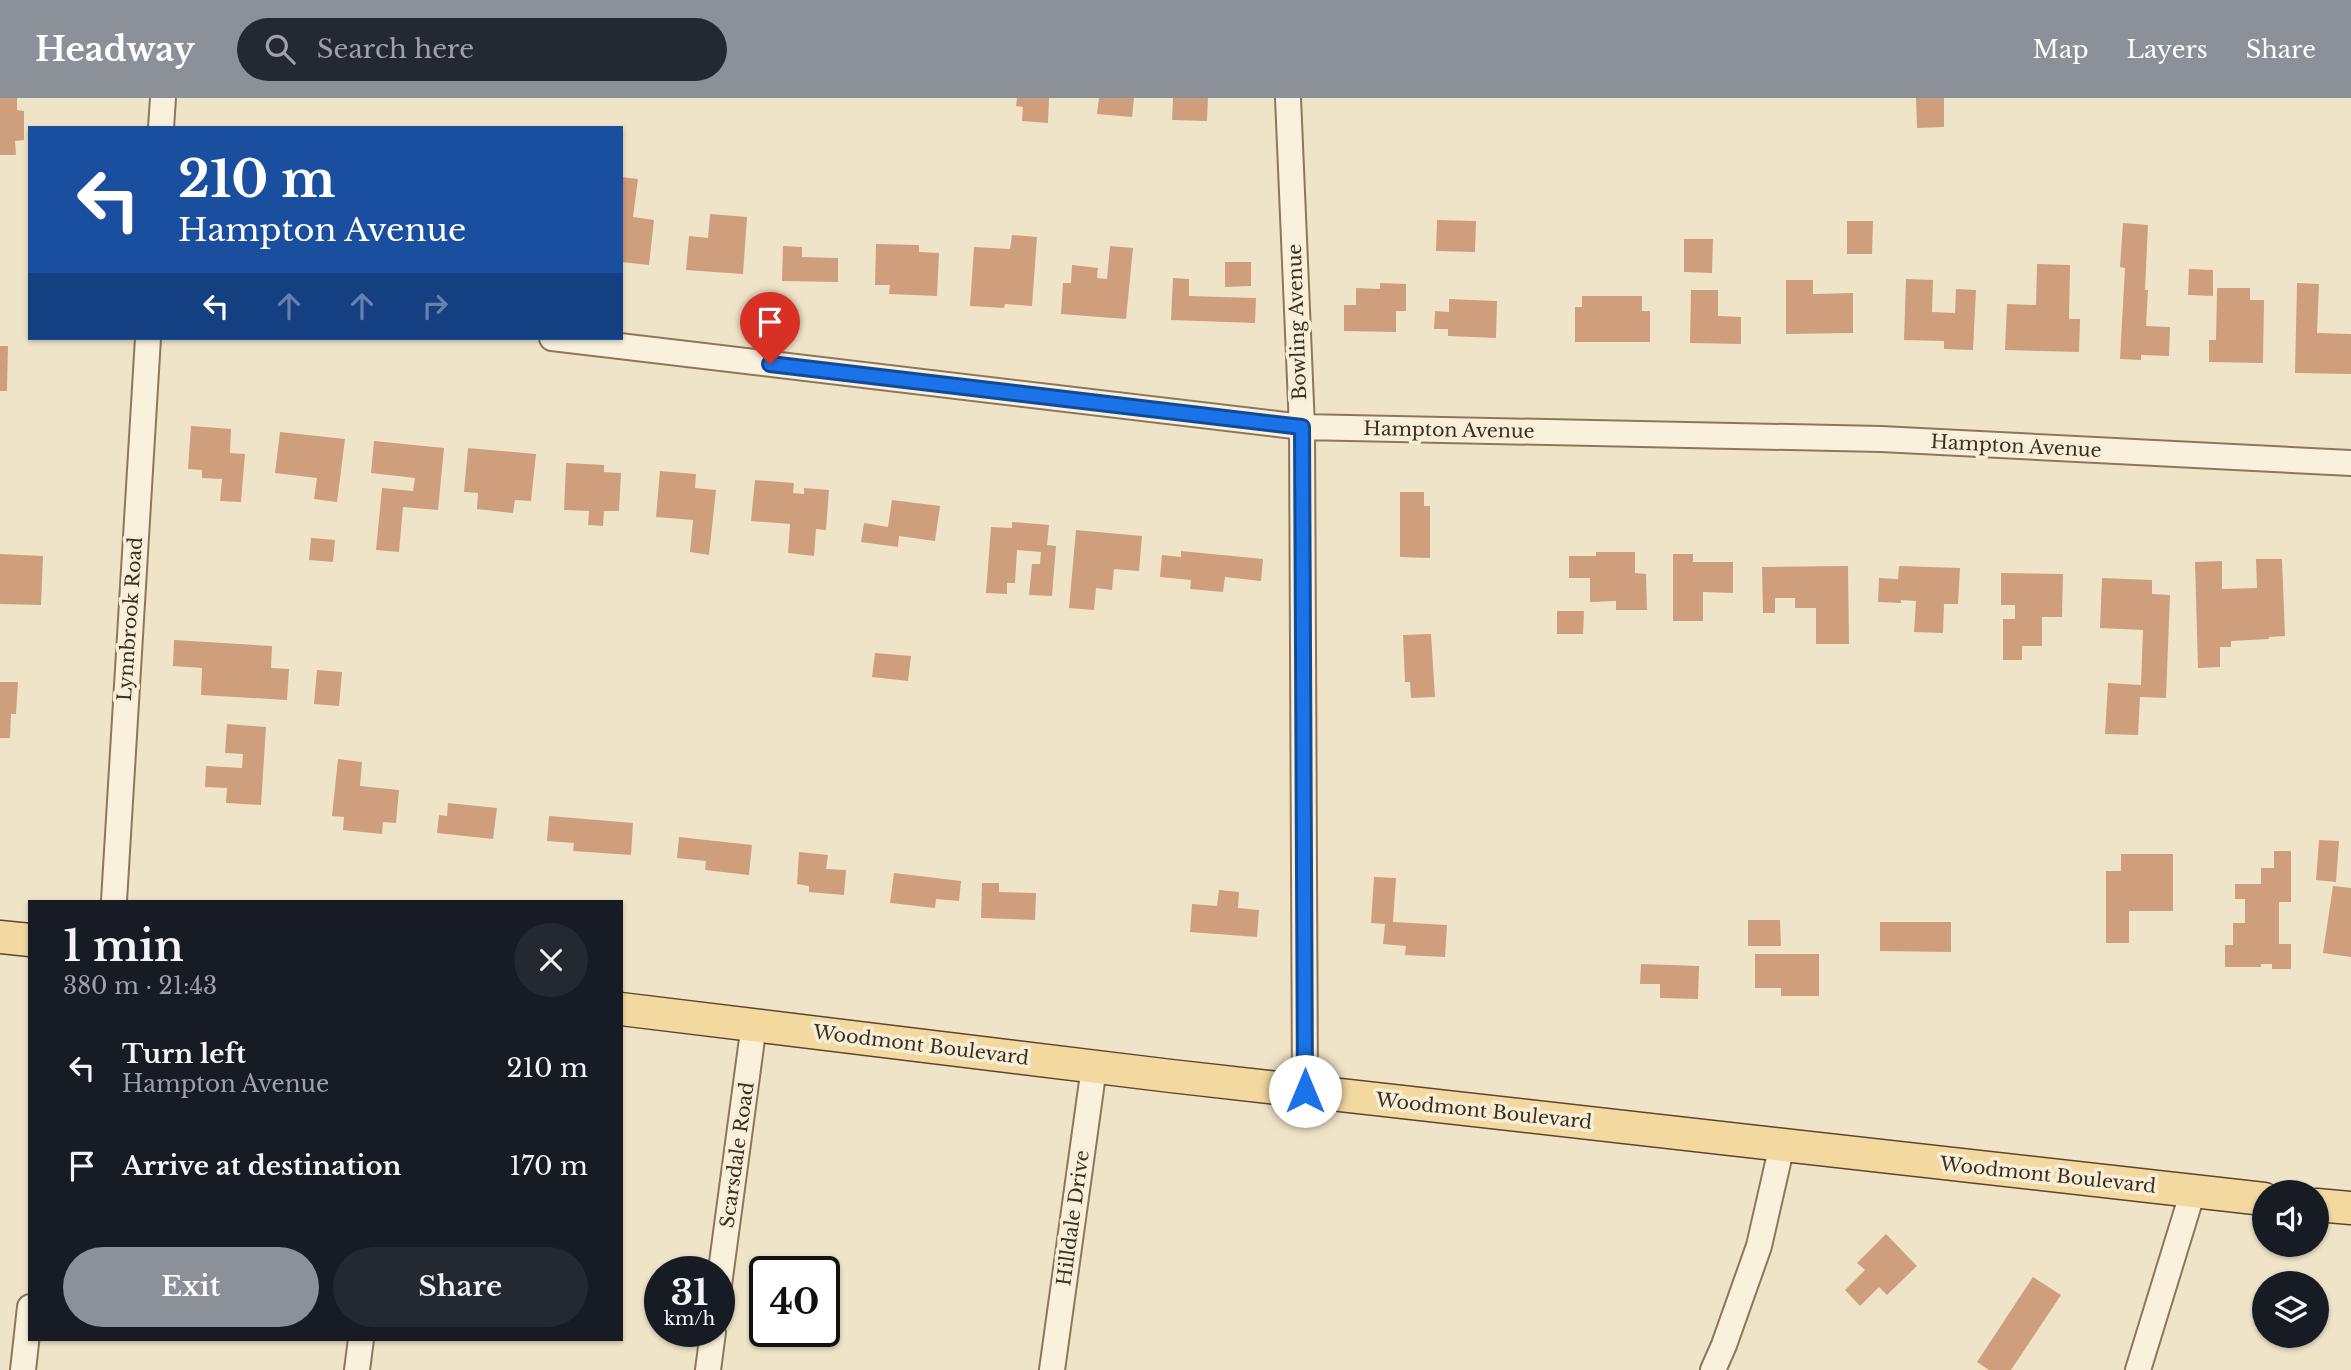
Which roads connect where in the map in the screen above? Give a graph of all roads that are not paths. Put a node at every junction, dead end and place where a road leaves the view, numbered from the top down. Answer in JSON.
{"nodes":[{"id":1,"x":163,"y":98,"type":"edge"},
{"id":2,"x":1288,"y":98,"type":"edge"},
{"id":3,"x":162,"y":126,"type":"edge"},
{"id":4,"x":148,"y":340,"type":"edge"},
{"id":5,"x":569,"y":340,"type":"edge"},
{"id":6,"x":1302,"y":427,"type":"junction"},
{"id":7,"x":2351,"y":463,"type":"edge"},
{"id":8,"x":114,"y":900,"type":"edge"},
{"id":9,"x":0,"y":937,"type":"edge"},
{"id":10,"x":28,"y":940,"type":"edge"},
{"id":11,"x":623,"y":1009,"type":"edge"},
{"id":12,"x":754,"y":1024,"type":"junction"},
{"id":13,"x":1094,"y":1067,"type":"junction"},
{"id":14,"x":1305,"y":1091,"type":"junction"},
{"id":15,"x":1782,"y":1145,"type":"junction"},
{"id":16,"x":2193,"y":1191,"type":"junction"},
{"id":17,"x":2252,"y":1198,"type":"edge"},
{"id":18,"x":2329,"y":1206,"type":"edge"},
{"id":19,"x":2351,"y":1208,"type":"edge"},
{"id":20,"x":723,"y":1256,"type":"edge"},
{"id":21,"x":28,"y":1325,"type":"edge"},
{"id":22,"x":361,"y":1341,"type":"edge"},
{"id":23,"x":711,"y":1347,"type":"edge"},
{"id":24,"x":23,"y":1370,"type":"edge"},
{"id":25,"x":357,"y":1370,"type":"edge"},
{"id":26,"x":708,"y":1370,"type":"edge"},
{"id":27,"x":1052,"y":1370,"type":"edge"},
{"id":28,"x":1713,"y":1370,"type":"edge"},
{"id":29,"x":2138,"y":1370,"type":"edge"}],
"edges":[{"from":1,"to":3,"type":"street"},
{"from":2,"to":6,"type":"street","name":"Bowling Avenue"},
{"from":4,"to":8,"type":"street","name":"Lynnbrook Road"},
{"from":5,"to":6,"type":"street","name":"Hampton Avenue"},
{"from":6,"to":7,"type":"street","name":"Hampton Avenue"},
{"from":6,"to":14,"type":"street","name":"Bowling Avenue"},
{"from":9,"to":10,"type":"main road"},
{"from":11,"to":12,"type":"main road","name":"Woodmont Boulevard"},
{"from":12,"to":13,"type":"main road","name":"Woodmont Boulevard"},
{"from":12,"to":20,"type":"street","name":"Scarsdale Road"},
{"from":13,"to":14,"type":"main road","name":"Woodmont Boulevard"},
{"from":13,"to":27,"type":"street","name":"Hilldale Drive"},
{"from":14,"to":15,"type":"main road","name":"Woodmont Boulevard"},
{"from":15,"to":16,"type":"main road","name":"Woodmont Boulevard"},
{"from":15,"to":28,"type":"street"},
{"from":16,"to":17,"type":"main road","name":"Woodmont Boulevard"},
{"from":16,"to":29,"type":"street"},
{"from":18,"to":19,"type":"main road"},
{"from":21,"to":24,"type":"street"},
{"from":22,"to":25,"type":"street"},
{"from":23,"to":26,"type":"street"}]}
